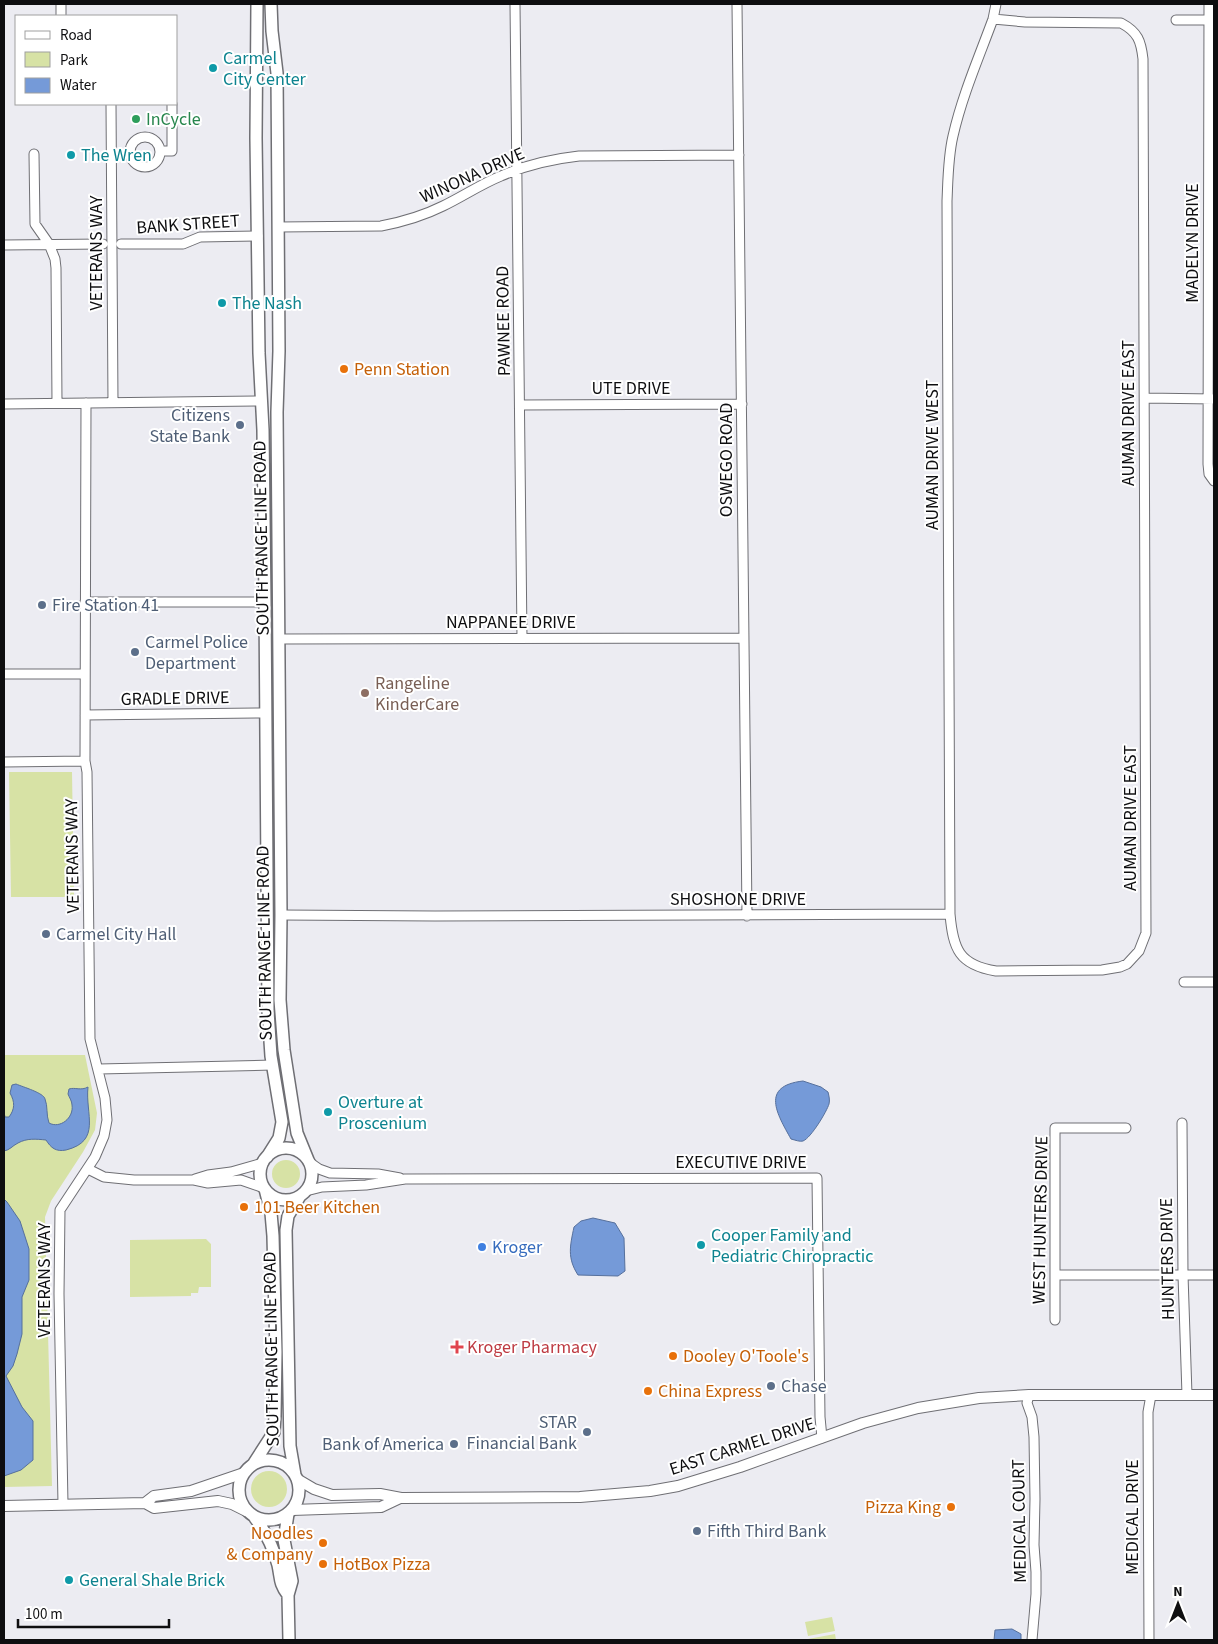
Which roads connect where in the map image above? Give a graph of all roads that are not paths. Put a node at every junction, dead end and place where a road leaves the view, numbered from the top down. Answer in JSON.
{"nodes":[{"id":1,"x":257,"y":4,"type":"edge"},
{"id":2,"x":271,"y":4,"type":"edge"},
{"id":3,"x":516,"y":4,"type":"edge"},
{"id":4,"x":737,"y":4,"type":"edge"},
{"id":5,"x":996,"y":4,"type":"edge"},
{"id":6,"x":1209,"y":4,"type":"edge"},
{"id":7,"x":993,"y":19,"type":"junction"},
{"id":8,"x":1176,"y":20,"type":"dead end"},
{"id":9,"x":1211,"y":20,"type":"edge"},
{"id":10,"x":111,"y":105,"type":"edge"},
{"id":11,"x":172,"y":105,"type":"edge"},
{"id":12,"x":160,"y":151,"type":"junction"},
{"id":13,"x":112,"y":153,"type":"junction"},
{"id":14,"x":130,"y":153,"type":"junction"},
{"id":15,"x":34,"y":154,"type":"dead end"},
{"id":16,"x":739,"y":154,"type":"junction"},
{"id":17,"x":517,"y":170,"type":"junction"},
{"id":18,"x":1211,"y":210,"type":"edge"},
{"id":19,"x":278,"y":227,"type":"junction"},
{"id":20,"x":258,"y":236,"type":"junction"},
{"id":21,"x":4,"y":244,"type":"edge"},
{"id":22,"x":49,"y":244,"type":"junction"},
{"id":23,"x":103,"y":244,"type":"dead end"},
{"id":24,"x":121,"y":244,"type":"dead end"},
{"id":25,"x":1145,"y":398,"type":"junction"},
{"id":26,"x":1211,"y":399,"type":"edge"},
{"id":27,"x":261,"y":401,"type":"junction"},
{"id":28,"x":114,"y":402,"type":"junction"},
{"id":29,"x":57,"y":403,"type":"junction"},
{"id":30,"x":86,"y":403,"type":"junction"},
{"id":31,"x":4,"y":404,"type":"edge"},
{"id":32,"x":742,"y":404,"type":"junction"},
{"id":33,"x":520,"y":405,"type":"junction"},
{"id":34,"x":1214,"y":481,"type":"edge"},
{"id":35,"x":85,"y":602,"type":"junction"},
{"id":36,"x":265,"y":602,"type":"junction"},
{"id":37,"x":522,"y":638,"type":"junction"},
{"id":38,"x":743,"y":638,"type":"junction"},
{"id":39,"x":279,"y":639,"type":"junction"},
{"id":40,"x":4,"y":674,"type":"edge"},
{"id":41,"x":85,"y":674,"type":"junction"},
{"id":42,"x":266,"y":713,"type":"junction"},
{"id":43,"x":85,"y":715,"type":"junction"},
{"id":44,"x":85,"y":761,"type":"junction"},
{"id":45,"x":4,"y":762,"type":"edge"},
{"id":46,"x":950,"y":914,"type":"junction"},
{"id":47,"x":281,"y":915,"type":"junction"},
{"id":48,"x":747,"y":916,"type":"junction"},
{"id":49,"x":1184,"y":982,"type":"dead end"},
{"id":50,"x":1214,"y":982,"type":"edge"},
{"id":51,"x":273,"y":1065,"type":"junction"},
{"id":52,"x":99,"y":1069,"type":"junction"},
{"id":53,"x":1182,"y":1123,"type":"dead end"},
{"id":54,"x":1126,"y":1128,"type":"dead end"},
{"id":55,"x":265,"y":1160,"type":"junction"},
{"id":56,"x":308,"y":1161,"type":"junction"},
{"id":57,"x":88,"y":1169,"type":"junction"},
{"id":58,"x":405,"y":1179,"type":"junction"},
{"id":59,"x":194,"y":1180,"type":"junction"},
{"id":60,"x":265,"y":1189,"type":"junction"},
{"id":61,"x":303,"y":1194,"type":"junction"},
{"id":62,"x":1055,"y":1275,"type":"junction"},
{"id":63,"x":1183,"y":1275,"type":"junction"},
{"id":64,"x":1214,"y":1275,"type":"edge"},
{"id":65,"x":1055,"y":1320,"type":"dead end"},
{"id":66,"x":1151,"y":1395,"type":"junction"},
{"id":67,"x":1187,"y":1395,"type":"junction"},
{"id":68,"x":1214,"y":1395,"type":"edge"},
{"id":69,"x":1028,"y":1399,"type":"junction"},
{"id":70,"x":822,"y":1438,"type":"junction"},
{"id":71,"x":254,"y":1463,"type":"junction"},
{"id":72,"x":244,"y":1473,"type":"junction"},
{"id":73,"x":296,"y":1477,"type":"junction"},
{"id":74,"x":401,"y":1498,"type":"junction"},
{"id":75,"x":145,"y":1503,"type":"junction"},
{"id":76,"x":63,"y":1504,"type":"junction"},
{"id":77,"x":4,"y":1506,"type":"edge"},
{"id":78,"x":290,"y":1512,"type":"junction"},
{"id":79,"x":251,"y":1515,"type":"junction"},
{"id":80,"x":288,"y":1596,"type":"junction"},
{"id":81,"x":289,"y":1640,"type":"edge"},
{"id":82,"x":1032,"y":1640,"type":"edge"},
{"id":83,"x":1149,"y":1640,"type":"edge"}],
"edges":[{"from":1,"to":20,"type":"main road","name":"SOUTH RANGE LINE ROAD"},
{"from":2,"to":19,"type":"main road","name":"SOUTH RANGE LINE ROAD"},
{"from":3,"to":17,"type":"street","name":"PAWNEE ROAD"},
{"from":4,"to":16,"type":"street","name":"OSWEGO ROAD"},
{"from":5,"to":7,"type":"street","name":"AUMAN DRIVE WEST"},
{"from":6,"to":9,"type":"street","name":"MADELYN DRIVE"},
{"from":7,"to":25,"type":"street","name":"AUMAN DRIVE EAST"},
{"from":7,"to":46,"type":"street","name":"AUMAN DRIVE WEST"},
{"from":8,"to":9,"type":"street"},
{"from":9,"to":18,"type":"street","name":"MADELYN DRIVE"},
{"from":10,"to":13,"type":"street","name":"VETERANS WAY"},
{"from":11,"to":12,"type":"street"},
{"from":12,"to":14,"type":"street"},
{"from":12,"to":14,"type":"street"},
{"from":13,"to":14,"type":"street"},
{"from":13,"to":28,"type":"street","name":"VETERANS WAY"},
{"from":15,"to":22,"type":"street"},
{"from":16,"to":17,"type":"street","name":"WINONA DRIVE"},
{"from":16,"to":32,"type":"street","name":"OSWEGO ROAD"},
{"from":17,"to":19,"type":"street","name":"WINONA DRIVE"},
{"from":17,"to":33,"type":"street","name":"PAWNEE ROAD"},
{"from":18,"to":26,"type":"street","name":"MADELYN DRIVE"},
{"from":19,"to":39,"type":"main road","name":"SOUTH RANGE LINE ROAD"},
{"from":20,"to":24,"type":"street","name":"BANK STREET"},
{"from":20,"to":27,"type":"main road","name":"SOUTH RANGE LINE ROAD"},
{"from":21,"to":22,"type":"street"},
{"from":22,"to":23,"type":"street"},
{"from":22,"to":29,"type":"street"},
{"from":25,"to":26,"type":"street"},
{"from":25,"to":46,"type":"street","name":"AUMAN DRIVE EAST"},
{"from":26,"to":34,"type":"street","name":"MADELYN DRIVE"},
{"from":27,"to":28,"type":"street"},
{"from":27,"to":36,"type":"main road","name":"SOUTH RANGE LINE ROAD"},
{"from":28,"to":30,"type":"street"},
{"from":29,"to":30,"type":"street"},
{"from":29,"to":31,"type":"street"},
{"from":30,"to":35,"type":"street"},
{"from":32,"to":33,"type":"street","name":"UTE DRIVE"},
{"from":32,"to":38,"type":"street","name":"OSWEGO ROAD"},
{"from":33,"to":37,"type":"street","name":"PAWNEE ROAD"},
{"from":35,"to":36,"type":"street"},
{"from":35,"to":41,"type":"street"},
{"from":36,"to":42,"type":"main road","name":"SOUTH RANGE LINE ROAD"},
{"from":37,"to":38,"type":"street","name":"NAPPANEE DRIVE"},
{"from":37,"to":39,"type":"street","name":"NAPPANEE DRIVE"},
{"from":38,"to":48,"type":"street","name":"OSWEGO ROAD"},
{"from":39,"to":47,"type":"main road","name":"SOUTH RANGE LINE ROAD"},
{"from":40,"to":41,"type":"street"},
{"from":41,"to":43,"type":"street","name":"VETERANS WAY"},
{"from":42,"to":43,"type":"street","name":"GRADLE DRIVE"},
{"from":42,"to":51,"type":"main road","name":"SOUTH RANGE LINE ROAD"},
{"from":43,"to":44,"type":"street","name":"VETERANS WAY"},
{"from":44,"to":45,"type":"street"},
{"from":44,"to":52,"type":"street","name":"VETERANS WAY"},
{"from":46,"to":48,"type":"street","name":"SHOSHONE DRIVE"},
{"from":47,"to":48,"type":"street","name":"SHOSHONE DRIVE"},
{"from":47,"to":56,"type":"main road","name":"SOUTH RANGE LINE ROAD"},
{"from":49,"to":50,"type":"street"},
{"from":51,"to":52,"type":"street"},
{"from":51,"to":55,"type":"main road","name":"SOUTH RANGE LINE ROAD"},
{"from":52,"to":57,"type":"street","name":"VETERANS WAY"},
{"from":53,"to":63,"type":"street","name":"HUNTERS DRIVE"},
{"from":54,"to":62,"type":"street","name":"WEST HUNTERS DRIVE"},
{"from":55,"to":56,"type":"main road"},
{"from":55,"to":59,"type":"street"},
{"from":55,"to":60,"type":"main road"},
{"from":56,"to":58,"type":"street","name":"EXECUTIVE DRIVE"},
{"from":56,"to":61,"type":"main road"},
{"from":57,"to":59,"type":"street"},
{"from":57,"to":76,"type":"street","name":"VETERANS WAY"},
{"from":58,"to":61,"type":"street","name":"EXECUTIVE DRIVE"},
{"from":58,"to":70,"type":"street","name":"EXECUTIVE DRIVE"},
{"from":59,"to":60,"type":"street"},
{"from":60,"to":61,"type":"main road"},
{"from":60,"to":71,"type":"main road","name":"SOUTH RANGE LINE ROAD"},
{"from":61,"to":73,"type":"main road","name":"SOUTH RANGE LINE ROAD"},
{"from":62,"to":63,"type":"street"},
{"from":62,"to":65,"type":"street","name":"WEST HUNTERS DRIVE"},
{"from":63,"to":64,"type":"street"},
{"from":63,"to":67,"type":"street","name":"HUNTERS DRIVE"},
{"from":66,"to":67,"type":"street","name":"EAST CARMEL DRIVE"},
{"from":66,"to":69,"type":"street","name":"EAST CARMEL DRIVE"},
{"from":66,"to":83,"type":"street","name":"MEDICAL DRIVE"},
{"from":67,"to":68,"type":"street","name":"EAST CARMEL DRIVE"},
{"from":69,"to":70,"type":"street","name":"EAST CARMEL DRIVE"},
{"from":69,"to":82,"type":"street","name":"MEDICAL COURT"},
{"from":70,"to":74,"type":"street","name":"EAST CARMEL DRIVE"},
{"from":71,"to":72,"type":"main road"},
{"from":71,"to":73,"type":"main road"},
{"from":72,"to":75,"type":"street"},
{"from":72,"to":79,"type":"main road"},
{"from":73,"to":74,"type":"street","name":"EAST CARMEL DRIVE"},
{"from":73,"to":78,"type":"main road"},
{"from":74,"to":78,"type":"street","name":"EAST CARMEL DRIVE"},
{"from":75,"to":76,"type":"street"},
{"from":75,"to":79,"type":"street"},
{"from":76,"to":77,"type":"street"},
{"from":78,"to":79,"type":"main road"},
{"from":78,"to":80,"type":"main road"},
{"from":79,"to":80,"type":"main road"},
{"from":80,"to":81,"type":"main road"}]}
